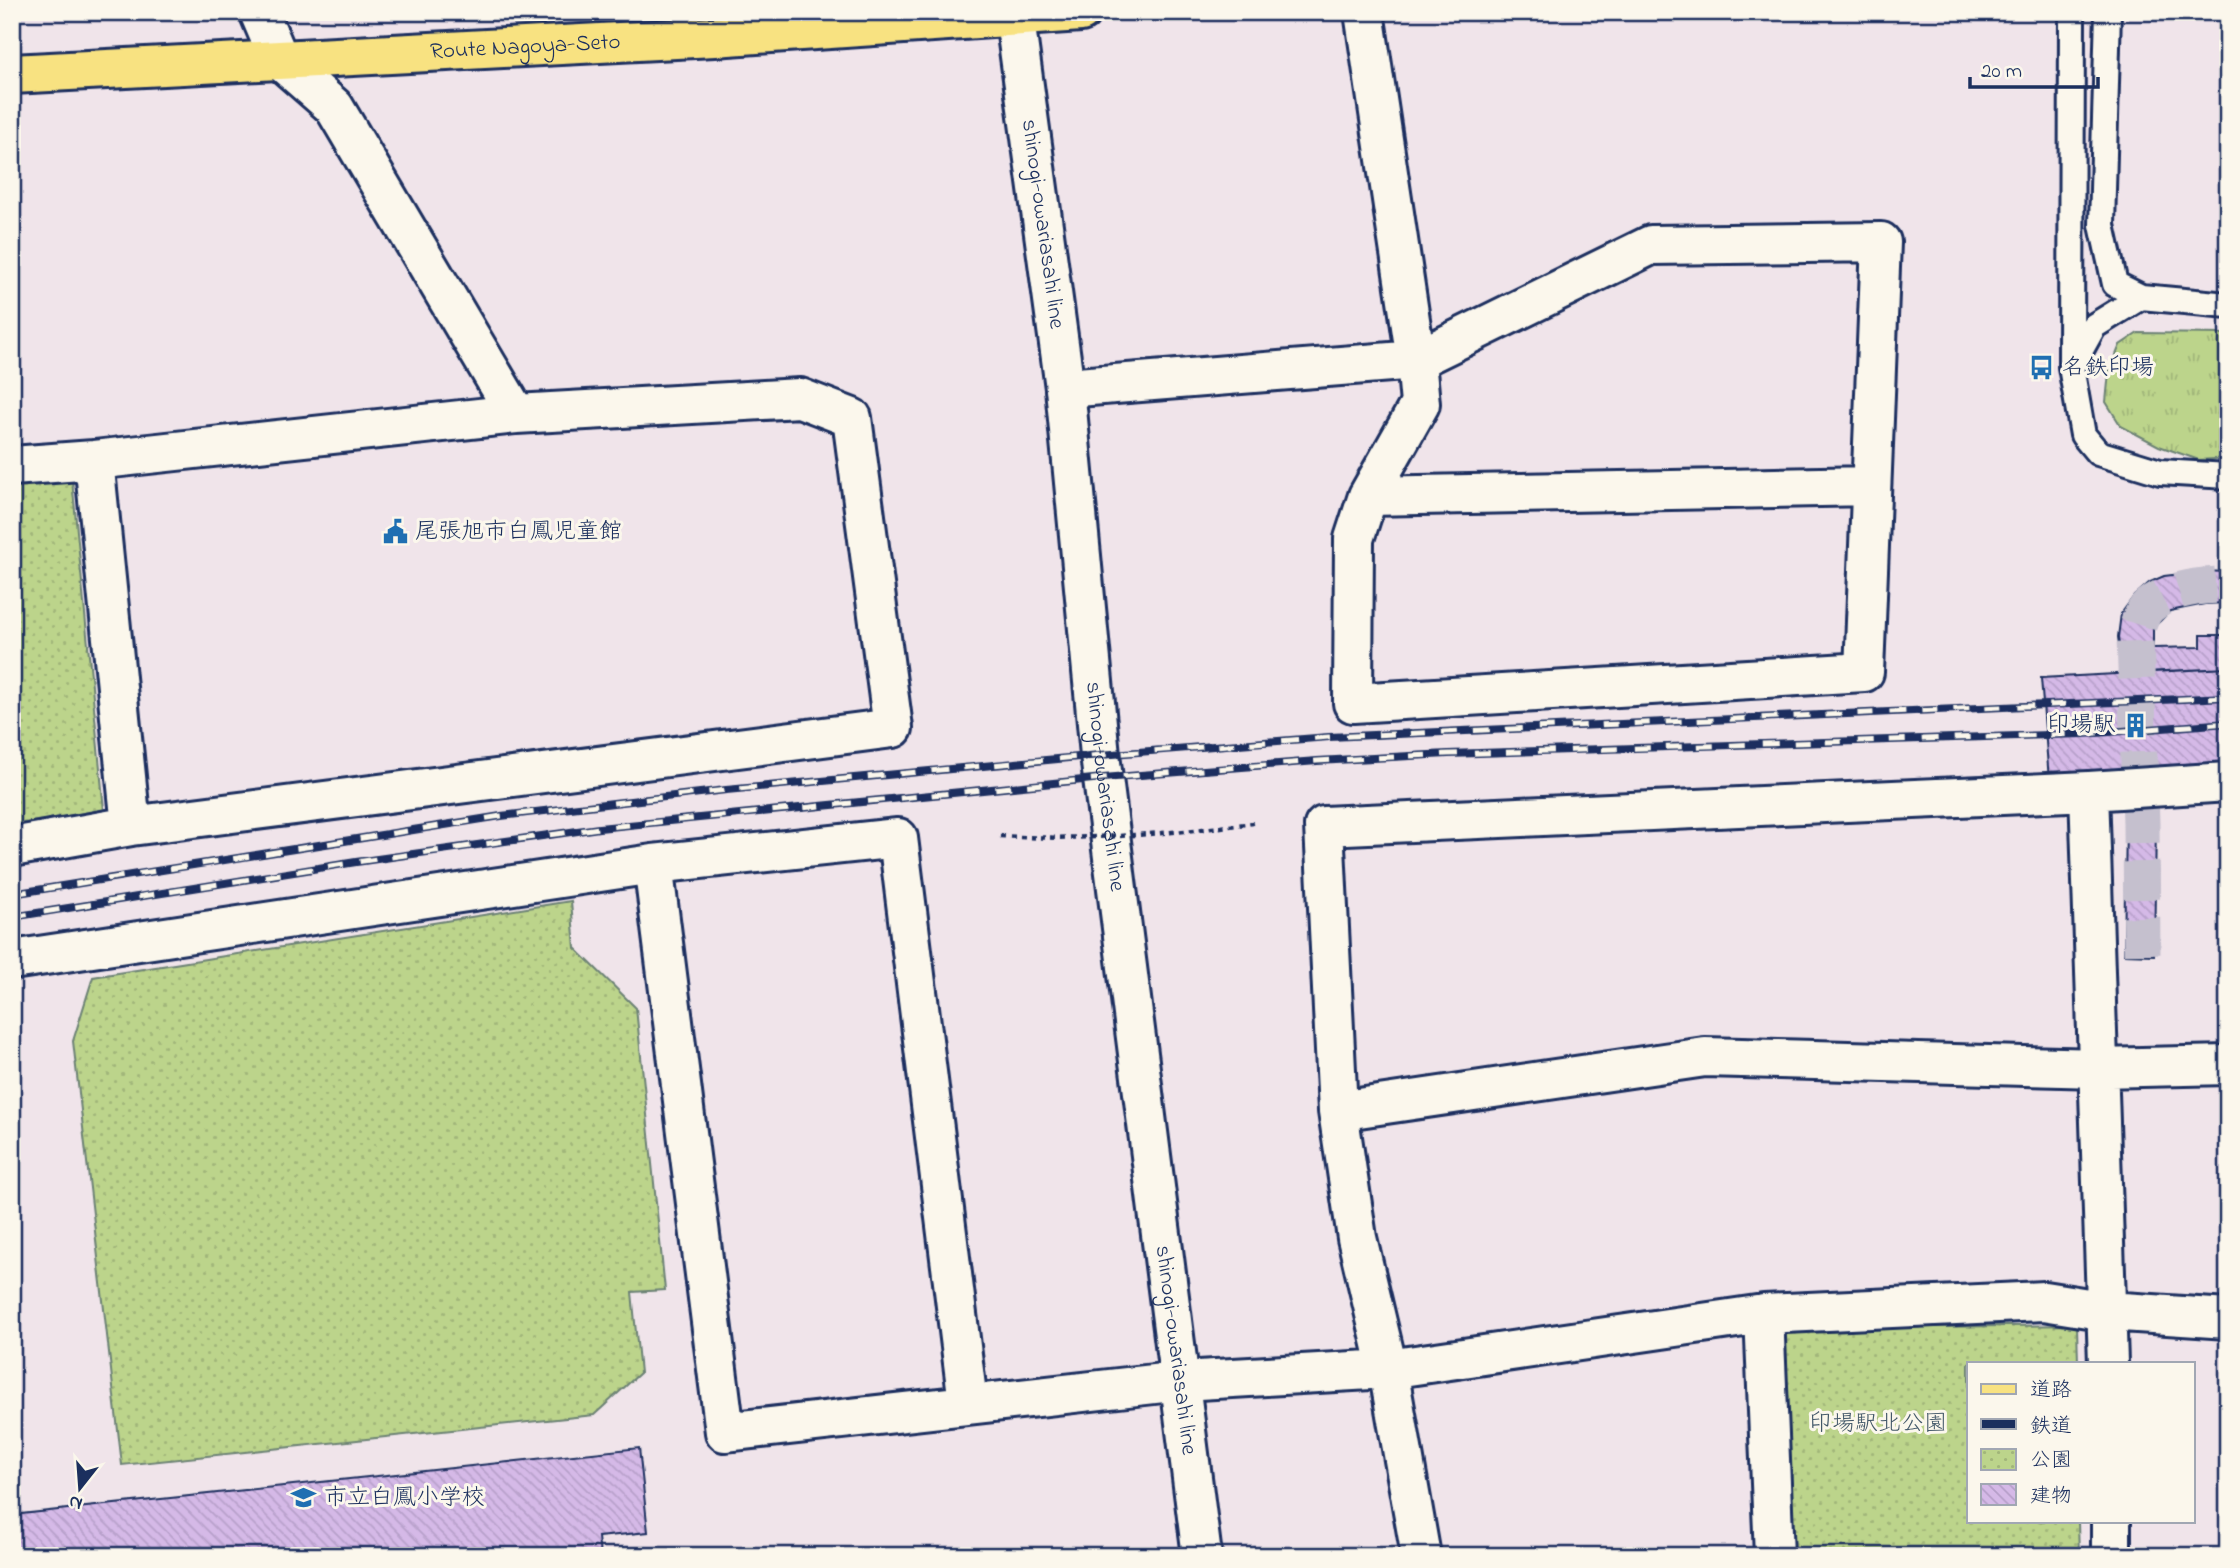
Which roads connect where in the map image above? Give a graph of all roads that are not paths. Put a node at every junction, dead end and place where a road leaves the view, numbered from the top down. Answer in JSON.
{"nodes":[{"id":1,"x":259,"y":12,"type":"edge"},
{"id":2,"x":1081,"y":12,"type":"edge"},
{"id":3,"x":1364,"y":12,"type":"edge"},
{"id":4,"x":2072,"y":12,"type":"edge"},
{"id":5,"x":2108,"y":12,"type":"edge"},
{"id":6,"x":1014,"y":14,"type":"edge"},
{"id":7,"x":279,"y":59,"type":"junction"},
{"id":8,"x":12,"y":75,"type":"edge"},
{"id":9,"x":2141,"y":297,"type":"junction"},
{"id":10,"x":2228,"y":305,"type":"edge"},
{"id":11,"x":1416,"y":360,"type":"junction"},
{"id":12,"x":2071,"y":368,"type":"junction"},
{"id":13,"x":1065,"y":388,"type":"junction"},
{"id":14,"x":516,"y":414,"type":"junction"},
{"id":15,"x":94,"y":460,"type":"junction"},
{"id":16,"x":12,"y":466,"type":"edge"},
{"id":17,"x":2228,"y":476,"type":"edge"},
{"id":18,"x":1871,"y":486,"type":"junction"},
{"id":19,"x":1368,"y":496,"type":"junction"},
{"id":20,"x":2228,"y":782,"type":"edge"},
{"id":21,"x":2089,"y":791,"type":"junction"},
{"id":22,"x":131,"y":825,"type":"junction"},
{"id":23,"x":12,"y":846,"type":"edge"},
{"id":24,"x":653,"y":864,"type":"junction"},
{"id":25,"x":12,"y":960,"type":"edge"},
{"id":26,"x":2228,"y":1065,"type":"edge"},
{"id":27,"x":2099,"y":1068,"type":"junction"},
{"id":28,"x":1338,"y":1111,"type":"junction"},
{"id":29,"x":2107,"y":1311,"type":"junction"},
{"id":30,"x":1764,"y":1314,"type":"junction"},
{"id":31,"x":2228,"y":1319,"type":"edge"},
{"id":32,"x":2108,"y":1362,"type":"edge"},
{"id":33,"x":1388,"y":1369,"type":"junction"},
{"id":34,"x":1181,"y":1381,"type":"junction"},
{"id":35,"x":968,"y":1403,"type":"junction"},
{"id":36,"x":2111,"y":1522,"type":"edge"},
{"id":37,"x":1202,"y":1556,"type":"edge"},
{"id":38,"x":1421,"y":1556,"type":"edge"},
{"id":39,"x":1774,"y":1556,"type":"edge"},
{"id":40,"x":2111,"y":1556,"type":"edge"}],
"edges":[{"from":1,"to":7,"type":"street"},
{"from":2,"to":6,"type":"main road","name":"Route Nagoya-Seto"},
{"from":3,"to":11,"type":"street"},
{"from":4,"to":12,"type":"lane"},
{"from":5,"to":9,"type":"lane"},
{"from":6,"to":7,"type":"main road","name":"Route Nagoya-Seto"},
{"from":6,"to":13,"type":"street","name":"shinogi-owariasahi line"},
{"from":7,"to":8,"type":"main road","name":"Route Nagoya-Seto"},
{"from":7,"to":14,"type":"street"},
{"from":9,"to":10,"type":"lane"},
{"from":9,"to":12,"type":"lane"},
{"from":11,"to":13,"type":"street"},
{"from":11,"to":18,"type":"street"},
{"from":11,"to":19,"type":"street"},
{"from":12,"to":17,"type":"lane"},
{"from":13,"to":34,"type":"street","name":"shinogi-owariasahi line"},
{"from":14,"to":15,"type":"street"},
{"from":14,"to":22,"type":"street"},
{"from":15,"to":16,"type":"street"},
{"from":15,"to":22,"type":"street"},
{"from":18,"to":19,"type":"street"},
{"from":18,"to":19,"type":"street"},
{"from":20,"to":21,"type":"street"},
{"from":21,"to":27,"type":"street"},
{"from":21,"to":28,"type":"street"},
{"from":22,"to":23,"type":"street"},
{"from":24,"to":25,"type":"street"},
{"from":24,"to":35,"type":"street"},
{"from":24,"to":35,"type":"street"},
{"from":26,"to":27,"type":"street"},
{"from":27,"to":28,"type":"street"},
{"from":27,"to":29,"type":"street"},
{"from":28,"to":33,"type":"street"},
{"from":29,"to":30,"type":"street"},
{"from":29,"to":31,"type":"street"},
{"from":29,"to":32,"type":"street"},
{"from":30,"to":33,"type":"street"},
{"from":30,"to":39,"type":"street"},
{"from":33,"to":34,"type":"street"},
{"from":33,"to":38,"type":"street"},
{"from":34,"to":35,"type":"street"},
{"from":34,"to":37,"type":"street","name":"shinogi-owariasahi line"},
{"from":36,"to":40,"type":"street"}]}
